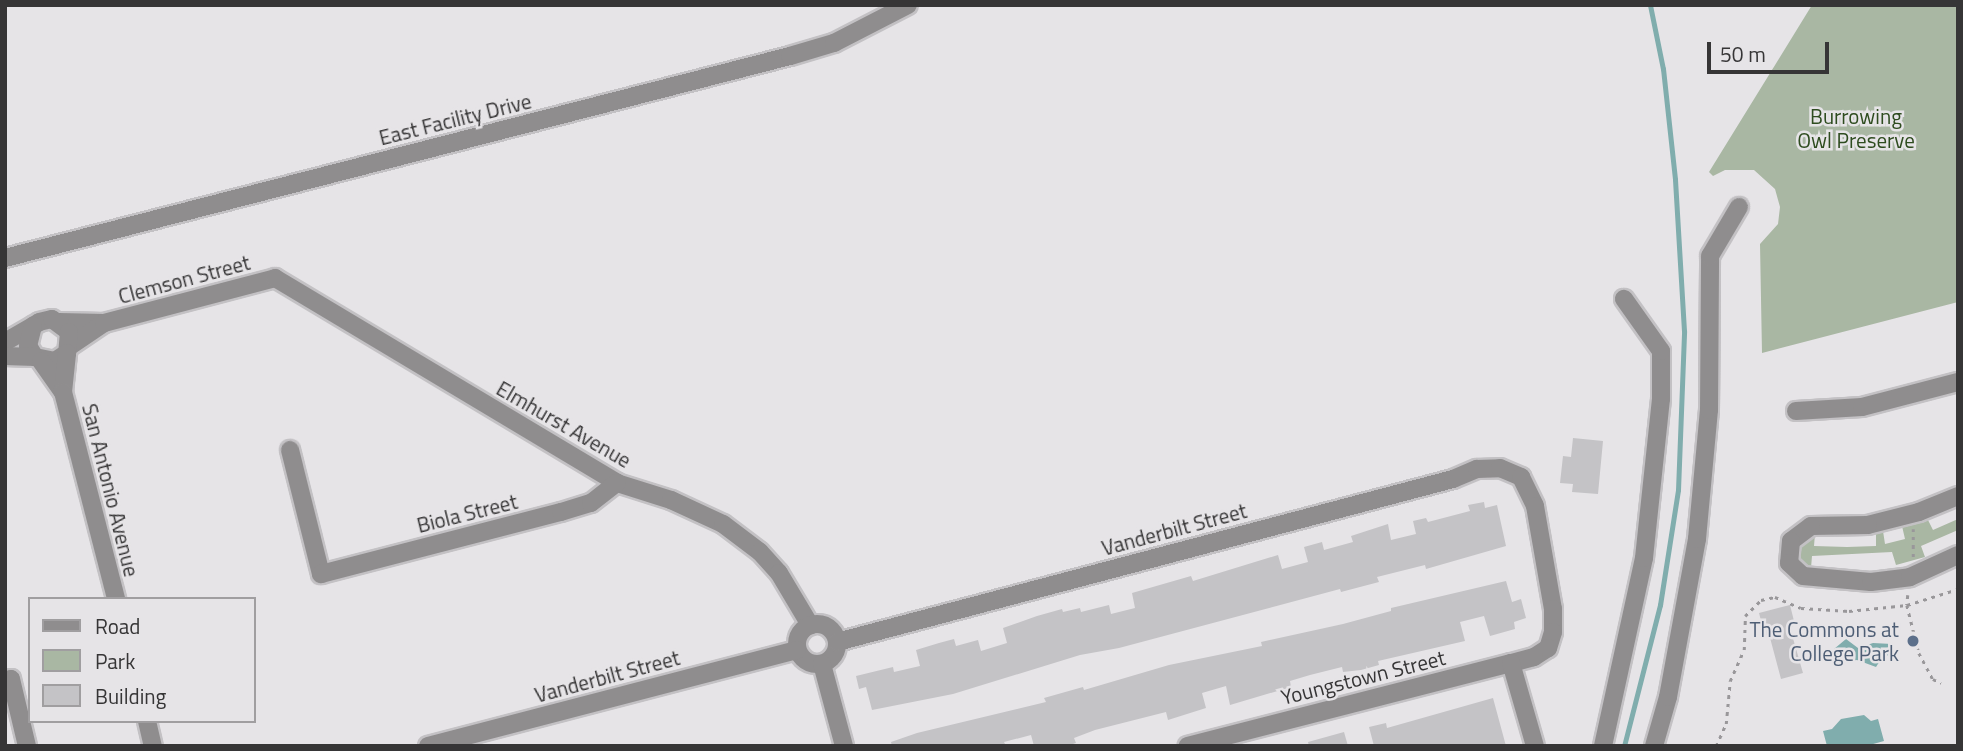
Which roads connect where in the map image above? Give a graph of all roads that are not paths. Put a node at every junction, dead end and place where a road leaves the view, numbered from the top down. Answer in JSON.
{"nodes":[{"id":1,"x":908,"y":5,"type":"edge"},
{"id":2,"x":1739,"y":207,"type":"dead end"},
{"id":3,"x":5,"y":258,"type":"edge"},
{"id":4,"x":275,"y":278,"type":"joint"},
{"id":5,"x":1624,"y":299,"type":"dead end"},
{"id":6,"x":59,"y":322,"type":"junction"},
{"id":7,"x":104,"y":323,"type":"junction"},
{"id":8,"x":33,"y":326,"type":"junction"},
{"id":9,"x":5,"y":342,"type":"edge"},
{"id":10,"x":68,"y":350,"type":"junction"},
{"id":11,"x":5,"y":356,"type":"edge"},
{"id":12,"x":38,"y":359,"type":"junction"},
{"id":13,"x":1958,"y":382,"type":"edge"},
{"id":14,"x":63,"y":392,"type":"junction"},
{"id":15,"x":1796,"y":411,"type":"dead end"},
{"id":16,"x":290,"y":450,"type":"dead end"},
{"id":17,"x":617,"y":483,"type":"junction"},
{"id":18,"x":1958,"y":496,"type":"edge"},
{"id":19,"x":1958,"y":555,"type":"edge"},
{"id":20,"x":115,"y":597,"type":"edge"},
{"id":21,"x":810,"y":625,"type":"junction"},
{"id":22,"x":837,"y":642,"type":"junction"},
{"id":23,"x":1548,"y":648,"type":"joint"},
{"id":24,"x":797,"y":650,"type":"junction"},
{"id":25,"x":1511,"y":663,"type":"junction"},
{"id":26,"x":822,"y":664,"type":"junction"},
{"id":27,"x":8,"y":680,"type":"edge"},
{"id":28,"x":147,"y":723,"type":"edge"},
{"id":29,"x":27,"y":746,"type":"edge"},
{"id":30,"x":153,"y":746,"type":"edge"},
{"id":31,"x":428,"y":746,"type":"edge"},
{"id":32,"x":844,"y":746,"type":"edge"},
{"id":33,"x":1187,"y":746,"type":"edge"},
{"id":34,"x":1535,"y":746,"type":"edge"},
{"id":35,"x":1603,"y":746,"type":"edge"},
{"id":36,"x":1654,"y":746,"type":"edge"}],
"edges":[{"from":1,"to":3,"type":"street","name":"East Facility Drive"},
{"from":2,"to":36,"type":"street"},
{"from":4,"to":7,"type":"street","name":"Clemson Street"},
{"from":4,"to":17,"type":"street","name":"Elmhurst Avenue"},
{"from":5,"to":35,"type":"street"},
{"from":6,"to":7,"type":"street","name":"Clemson Street"},
{"from":6,"to":8,"type":"street"},
{"from":6,"to":10,"type":"street"},
{"from":7,"to":10,"type":"street","name":"Clemson Street"},
{"from":8,"to":9,"type":"street"},
{"from":8,"to":12,"type":"street"},
{"from":10,"to":12,"type":"street"},
{"from":10,"to":14,"type":"street","name":"San Antonio Avenue"},
{"from":11,"to":12,"type":"street"},
{"from":12,"to":14,"type":"street","name":"San Antonio Avenue"},
{"from":13,"to":15,"type":"street"},
{"from":14,"to":20,"type":"street","name":"San Antonio Avenue"},
{"from":16,"to":17,"type":"street","name":"Biola Street"},
{"from":17,"to":21,"type":"street","name":"Elmhurst Avenue"},
{"from":18,"to":19,"type":"street"},
{"from":21,"to":22,"type":"street"},
{"from":21,"to":24,"type":"street"},
{"from":22,"to":23,"type":"street","name":"Vanderbilt Street"},
{"from":22,"to":26,"type":"street"},
{"from":23,"to":25,"type":"street","name":"Youngstown Street"},
{"from":24,"to":26,"type":"street"},
{"from":24,"to":31,"type":"street","name":"Vanderbilt Street"},
{"from":25,"to":33,"type":"street","name":"Youngstown Street"},
{"from":25,"to":34,"type":"street"},
{"from":26,"to":32,"type":"street"},
{"from":27,"to":29,"type":"street"},
{"from":28,"to":30,"type":"street"}]}
